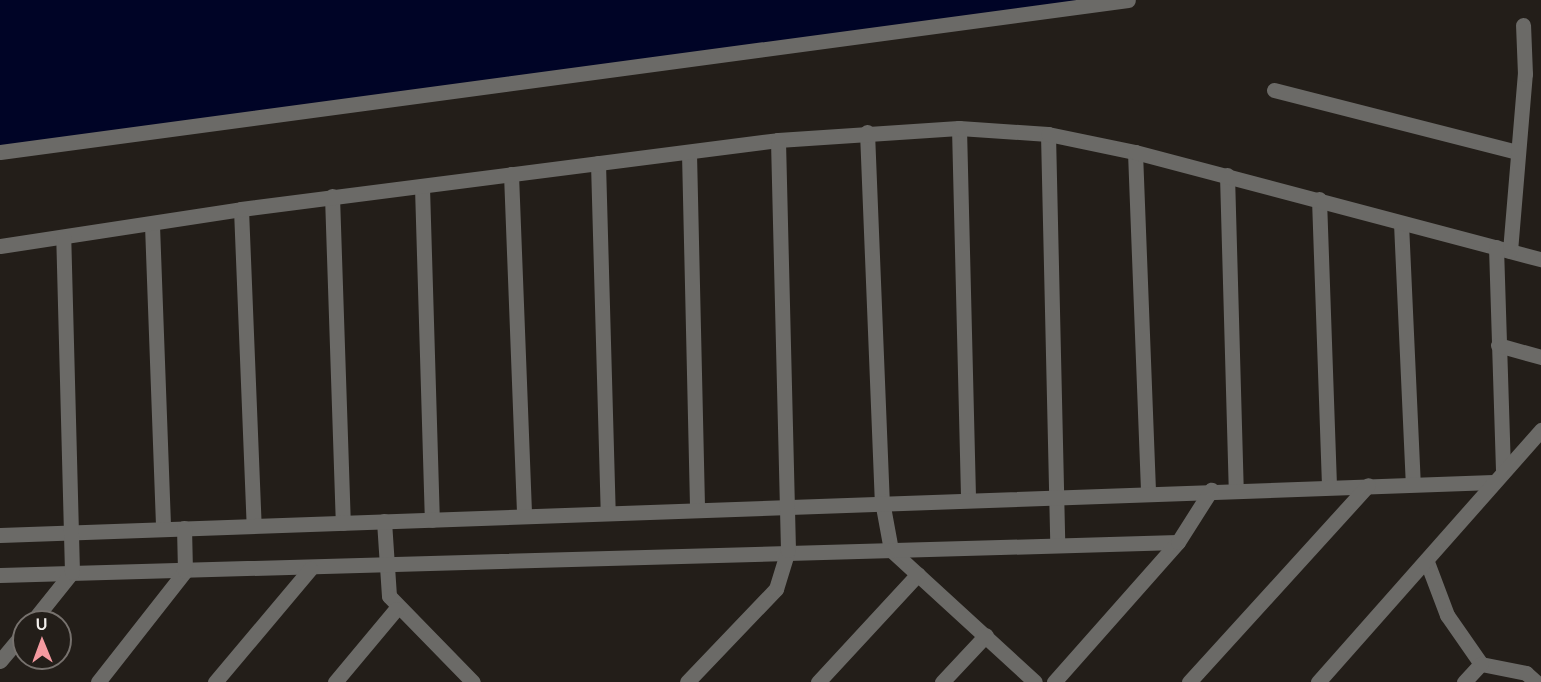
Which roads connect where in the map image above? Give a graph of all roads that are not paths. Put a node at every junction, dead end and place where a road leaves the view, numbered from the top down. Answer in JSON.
{"nodes":[{"id":1,"x":1128,"y":0,"type":"edge"},
{"id":2,"x":1523,"y":25,"type":"dead end"},
{"id":3,"x":1274,"y":90,"type":"dead end"},
{"id":4,"x":959,"y":128,"type":"junction"},
{"id":5,"x":867,"y":132,"type":"junction"},
{"id":6,"x":1048,"y":134,"type":"junction"},
{"id":7,"x":778,"y":140,"type":"junction"},
{"id":8,"x":0,"y":152,"type":"edge"},
{"id":9,"x":1135,"y":152,"type":"junction"},
{"id":10,"x":1517,"y":152,"type":"junction"},
{"id":11,"x":689,"y":153,"type":"junction"},
{"id":12,"x":598,"y":163,"type":"junction"},
{"id":13,"x":511,"y":174,"type":"junction"},
{"id":14,"x":1227,"y":175,"type":"junction"},
{"id":15,"x":422,"y":187,"type":"junction"},
{"id":16,"x":332,"y":196,"type":"junction"},
{"id":17,"x":1319,"y":199,"type":"junction"},
{"id":18,"x":242,"y":209,"type":"junction"},
{"id":19,"x":1401,"y":223,"type":"junction"},
{"id":20,"x":153,"y":225,"type":"junction"},
{"id":21,"x":63,"y":237,"type":"junction"},
{"id":22,"x":0,"y":246,"type":"edge"},
{"id":23,"x":1503,"y":249,"type":"junction"},
{"id":24,"x":1541,"y":260,"type":"edge"},
{"id":25,"x":1498,"y":345,"type":"junction"},
{"id":26,"x":1541,"y":357,"type":"edge"},
{"id":27,"x":1541,"y":430,"type":"edge"},
{"id":28,"x":1498,"y":476,"type":"junction"},
{"id":29,"x":1413,"y":483,"type":"junction"},
{"id":30,"x":1368,"y":485,"type":"junction"},
{"id":31,"x":1329,"y":486,"type":"junction"},
{"id":32,"x":1236,"y":488,"type":"junction"},
{"id":33,"x":1211,"y":490,"type":"junction"},
{"id":34,"x":1148,"y":491,"type":"junction"},
{"id":35,"x":1054,"y":495,"type":"junction"},
{"id":36,"x":968,"y":497,"type":"junction"},
{"id":37,"x":882,"y":501,"type":"junction"},
{"id":38,"x":788,"y":504,"type":"junction"},
{"id":39,"x":697,"y":506,"type":"junction"},
{"id":40,"x":608,"y":512,"type":"junction"},
{"id":41,"x":524,"y":514,"type":"junction"},
{"id":42,"x":432,"y":520,"type":"junction"},
{"id":43,"x":384,"y":521,"type":"junction"},
{"id":44,"x":343,"y":523,"type":"junction"},
{"id":45,"x":254,"y":526,"type":"junction"},
{"id":46,"x":184,"y":528,"type":"junction"},
{"id":47,"x":163,"y":529,"type":"junction"},
{"id":48,"x":73,"y":533,"type":"junction"},
{"id":49,"x":0,"y":535,"type":"edge"},
{"id":50,"x":1178,"y":542,"type":"junction"},
{"id":51,"x":1057,"y":545,"type":"junction"},
{"id":52,"x":788,"y":550,"type":"junction"},
{"id":53,"x":891,"y":550,"type":"junction"},
{"id":54,"x":1427,"y":562,"type":"junction"},
{"id":55,"x":385,"y":565,"type":"junction"},
{"id":56,"x":310,"y":569,"type":"junction"},
{"id":57,"x":186,"y":571,"type":"junction"},
{"id":58,"x":72,"y":572,"type":"junction"},
{"id":59,"x":918,"y":574,"type":"junction"},
{"id":60,"x":0,"y":575,"type":"edge"},
{"id":61,"x":396,"y":609,"type":"junction"},
{"id":62,"x":42,"y":610,"type":"edge"},
{"id":63,"x":986,"y":635,"type":"junction"},
{"id":64,"x":12,"y":646,"type":"edge"},
{"id":65,"x":0,"y":661,"type":"edge"},
{"id":66,"x":1481,"y":664,"type":"junction"},
{"id":67,"x":460,"y":670,"type":"junction"},
{"id":68,"x":98,"y":682,"type":"edge"},
{"id":69,"x":215,"y":682,"type":"edge"},
{"id":70,"x":335,"y":682,"type":"edge"},
{"id":71,"x":450,"y":682,"type":"edge"},
{"id":72,"x":473,"y":682,"type":"edge"},
{"id":73,"x":687,"y":682,"type":"edge"},
{"id":74,"x":819,"y":682,"type":"edge"},
{"id":75,"x":942,"y":682,"type":"edge"},
{"id":76,"x":1035,"y":682,"type":"edge"},
{"id":77,"x":1054,"y":682,"type":"edge"},
{"id":78,"x":1189,"y":682,"type":"edge"},
{"id":79,"x":1318,"y":682,"type":"edge"},
{"id":80,"x":1464,"y":682,"type":"edge"},
{"id":81,"x":1536,"y":682,"type":"edge"}],
"edges":[{"from":1,"to":8,"type":"street"},
{"from":2,"to":10,"type":"street"},
{"from":3,"to":10,"type":"street"},
{"from":4,"to":5,"type":"street"},
{"from":4,"to":6,"type":"street"},
{"from":4,"to":36,"type":"street"},
{"from":5,"to":7,"type":"street"},
{"from":5,"to":37,"type":"street"},
{"from":6,"to":9,"type":"street"},
{"from":6,"to":35,"type":"street"},
{"from":7,"to":11,"type":"street"},
{"from":7,"to":38,"type":"street"},
{"from":9,"to":14,"type":"street"},
{"from":9,"to":34,"type":"street"},
{"from":10,"to":23,"type":"street"},
{"from":11,"to":12,"type":"street"},
{"from":11,"to":39,"type":"street"},
{"from":12,"to":13,"type":"street"},
{"from":12,"to":40,"type":"street"},
{"from":13,"to":15,"type":"street"},
{"from":13,"to":41,"type":"street"},
{"from":14,"to":17,"type":"street"},
{"from":14,"to":32,"type":"street"},
{"from":15,"to":16,"type":"street"},
{"from":15,"to":42,"type":"street"},
{"from":16,"to":18,"type":"street"},
{"from":16,"to":44,"type":"street"},
{"from":17,"to":19,"type":"street"},
{"from":17,"to":31,"type":"street"},
{"from":18,"to":20,"type":"street"},
{"from":18,"to":45,"type":"street"},
{"from":19,"to":23,"type":"street"},
{"from":19,"to":29,"type":"street"},
{"from":20,"to":21,"type":"street"},
{"from":20,"to":47,"type":"street"},
{"from":21,"to":22,"type":"street"},
{"from":21,"to":48,"type":"street"},
{"from":23,"to":24,"type":"street"},
{"from":23,"to":25,"type":"street"},
{"from":25,"to":26,"type":"street"},
{"from":25,"to":28,"type":"street"},
{"from":27,"to":28,"type":"street"},
{"from":28,"to":29,"type":"street"},
{"from":28,"to":54,"type":"street"},
{"from":29,"to":30,"type":"street"},
{"from":30,"to":31,"type":"street"},
{"from":30,"to":78,"type":"street"},
{"from":31,"to":32,"type":"street"},
{"from":32,"to":33,"type":"street"},
{"from":33,"to":34,"type":"street"},
{"from":33,"to":50,"type":"street"},
{"from":34,"to":35,"type":"street"},
{"from":35,"to":36,"type":"street"},
{"from":35,"to":51,"type":"street"},
{"from":36,"to":37,"type":"street"},
{"from":37,"to":38,"type":"street"},
{"from":37,"to":53,"type":"street"},
{"from":38,"to":39,"type":"street"},
{"from":38,"to":52,"type":"street"},
{"from":39,"to":40,"type":"street"},
{"from":40,"to":41,"type":"street"},
{"from":41,"to":42,"type":"street"},
{"from":42,"to":43,"type":"street"},
{"from":43,"to":44,"type":"street"},
{"from":43,"to":55,"type":"street"},
{"from":44,"to":45,"type":"street"},
{"from":45,"to":46,"type":"street"},
{"from":46,"to":47,"type":"street"},
{"from":46,"to":57,"type":"street"},
{"from":47,"to":48,"type":"street"},
{"from":48,"to":49,"type":"street"},
{"from":48,"to":58,"type":"street"},
{"from":50,"to":51,"type":"street"},
{"from":50,"to":77,"type":"street"},
{"from":51,"to":53,"type":"street"},
{"from":52,"to":53,"type":"street"},
{"from":52,"to":55,"type":"street"},
{"from":52,"to":73,"type":"street"},
{"from":53,"to":59,"type":"street"},
{"from":54,"to":66,"type":"street"},
{"from":54,"to":79,"type":"street"},
{"from":55,"to":56,"type":"street"},
{"from":55,"to":61,"type":"street"},
{"from":56,"to":57,"type":"street"},
{"from":56,"to":69,"type":"street"},
{"from":57,"to":58,"type":"street"},
{"from":57,"to":68,"type":"street"},
{"from":58,"to":60,"type":"street"},
{"from":58,"to":62,"type":"street"},
{"from":59,"to":63,"type":"street"},
{"from":59,"to":74,"type":"street"},
{"from":61,"to":67,"type":"street"},
{"from":61,"to":70,"type":"street"},
{"from":63,"to":75,"type":"street"},
{"from":63,"to":76,"type":"street"},
{"from":64,"to":65,"type":"street"},
{"from":66,"to":80,"type":"street"},
{"from":66,"to":81,"type":"street"},
{"from":67,"to":71,"type":"street"},
{"from":67,"to":72,"type":"street"}]}
